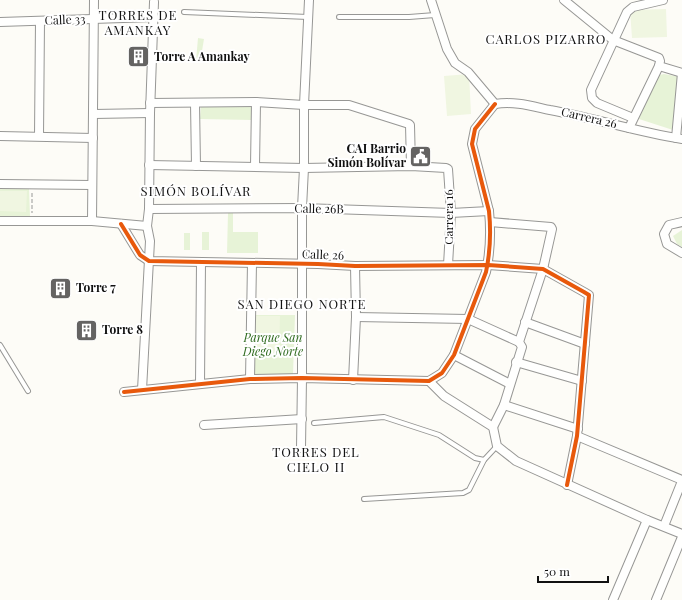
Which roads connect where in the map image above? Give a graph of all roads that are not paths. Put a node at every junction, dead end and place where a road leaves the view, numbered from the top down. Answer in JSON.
{"nodes":[{"id":1,"x":94,"y":0,"type":"edge"},
{"id":2,"x":309,"y":0,"type":"edge"},
{"id":3,"x":431,"y":0,"type":"edge"},
{"id":4,"x":564,"y":0,"type":"edge"},
{"id":5,"x":663,"y":0,"type":"edge"},
{"id":6,"x":154,"y":2,"type":"dead end"},
{"id":7,"x":184,"y":12,"type":"dead end"},
{"id":8,"x":435,"y":15,"type":"junction"},
{"id":9,"x":154,"y":17,"type":"junction"},
{"id":10,"x":308,"y":17,"type":"junction"},
{"id":11,"x":339,"y":18,"type":"dead end"},
{"id":12,"x":95,"y":19,"type":"junction"},
{"id":13,"x":40,"y":21,"type":"junction"},
{"id":14,"x":0,"y":22,"type":"edge"},
{"id":15,"x":614,"y":40,"type":"junction"},
{"id":16,"x":659,"y":62,"type":"junction"},
{"id":17,"x":682,"y":73,"type":"edge"},
{"id":18,"x":256,"y":102,"type":"junction"},
{"id":19,"x":150,"y":103,"type":"junction"},
{"id":20,"x":195,"y":103,"type":"junction"},
{"id":21,"x":495,"y":104,"type":"junction"},
{"id":22,"x":304,"y":105,"type":"junction"},
{"id":23,"x":150,"y":113,"type":"junction"},
{"id":24,"x":94,"y":114,"type":"junction"},
{"id":25,"x":633,"y":118,"type":"junction"},
{"id":26,"x":629,"y":128,"type":"junction"},
{"id":27,"x":0,"y":136,"type":"edge"},
{"id":28,"x":39,"y":136,"type":"junction"},
{"id":29,"x":93,"y":138,"type":"junction"},
{"id":30,"x":679,"y":139,"type":"edge"},
{"id":31,"x":149,"y":164,"type":"junction"},
{"id":32,"x":196,"y":166,"type":"junction"},
{"id":33,"x":255,"y":166,"type":"junction"},
{"id":34,"x":411,"y":166,"type":"junction"},
{"id":35,"x":304,"y":168,"type":"junction"},
{"id":36,"x":0,"y":184,"type":"edge"},
{"id":37,"x":92,"y":185,"type":"junction"},
{"id":38,"x":302,"y":208,"type":"junction"},
{"id":39,"x":149,"y":209,"type":"junction"},
{"id":40,"x":489,"y":212,"type":"junction"},
{"id":41,"x":451,"y":213,"type":"junction"},
{"id":42,"x":0,"y":221,"type":"edge"},
{"id":43,"x":92,"y":221,"type":"junction"},
{"id":44,"x":490,"y":222,"type":"junction"},
{"id":45,"x":682,"y":222,"type":"edge"},
{"id":46,"x":122,"y":224,"type":"junction"},
{"id":47,"x":147,"y":226,"type":"junction"},
{"id":48,"x":682,"y":253,"type":"edge"},
{"id":49,"x":149,"y":261,"type":"junction"},
{"id":50,"x":201,"y":262,"type":"junction"},
{"id":51,"x":252,"y":263,"type":"junction"},
{"id":52,"x":302,"y":264,"type":"junction"},
{"id":53,"x":448,"y":265,"type":"junction"},
{"id":54,"x":488,"y":265,"type":"junction"},
{"id":55,"x":355,"y":266,"type":"junction"},
{"id":56,"x":543,"y":269,"type":"junction"},
{"id":57,"x":356,"y":317,"type":"junction"},
{"id":58,"x":468,"y":320,"type":"junction"},
{"id":59,"x":525,"y":322,"type":"junction"},
{"id":60,"x":519,"y":342,"type":"junction"},
{"id":61,"x":585,"y":344,"type":"junction"},
{"id":62,"x":0,"y":345,"type":"edge"},
{"id":63,"x":454,"y":355,"type":"junction"},
{"id":64,"x":516,"y":362,"type":"junction"},
{"id":65,"x":302,"y":378,"type":"junction"},
{"id":66,"x":250,"y":379,"type":"junction"},
{"id":67,"x":353,"y":380,"type":"junction"},
{"id":68,"x":429,"y":381,"type":"junction"},
{"id":69,"x":582,"y":381,"type":"junction"},
{"id":70,"x":200,"y":384,"type":"junction"},
{"id":71,"x":510,"y":384,"type":"junction"},
{"id":72,"x":142,"y":390,"type":"junction"},
{"id":73,"x":28,"y":391,"type":"dead end"},
{"id":74,"x":124,"y":392,"type":"dead end"},
{"id":75,"x":504,"y":405,"type":"junction"},
{"id":76,"x":302,"y":419,"type":"junction"},
{"id":77,"x":314,"y":424,"type":"dead end"},
{"id":78,"x":204,"y":425,"type":"dead end"},
{"id":79,"x":494,"y":427,"type":"junction"},
{"id":80,"x":578,"y":432,"type":"junction"},
{"id":81,"x":497,"y":446,"type":"junction"},
{"id":82,"x":301,"y":448,"type":"dead end"},
{"id":83,"x":484,"y":460,"type":"junction"},
{"id":84,"x":682,"y":480,"type":"edge"},
{"id":85,"x":567,"y":485,"type":"junction"},
{"id":86,"x":364,"y":499,"type":"dead end"},
{"id":87,"x":647,"y":520,"type":"junction"},
{"id":88,"x":664,"y":526,"type":"junction"},
{"id":89,"x":682,"y":534,"type":"edge"},
{"id":90,"x":682,"y":537,"type":"edge"},
{"id":91,"x":613,"y":600,"type":"edge"},
{"id":92,"x":656,"y":600,"type":"edge"}],
"edges":[{"from":1,"to":12,"type":"street"},
{"from":2,"to":10,"type":"street"},
{"from":3,"to":8,"type":"street"},
{"from":4,"to":15,"type":"street"},
{"from":5,"to":15,"type":"street"},
{"from":6,"to":9,"type":"street"},
{"from":7,"to":10,"type":"lane"},
{"from":8,"to":11,"type":"lane"},
{"from":8,"to":21,"type":"street"},
{"from":9,"to":12,"type":"street","name":"Calle 33"},
{"from":9,"to":19,"type":"street"},
{"from":10,"to":22,"type":"street"},
{"from":12,"to":13,"type":"street","name":"Calle 33"},
{"from":12,"to":24,"type":"street"},
{"from":13,"to":14,"type":"street","name":"Calle 33"},
{"from":13,"to":28,"type":"street"},
{"from":15,"to":16,"type":"street"},
{"from":15,"to":25,"type":"street"},
{"from":16,"to":17,"type":"street"},
{"from":16,"to":25,"type":"street"},
{"from":17,"to":30,"type":"street"},
{"from":18,"to":20,"type":"street"},
{"from":18,"to":22,"type":"street"},
{"from":18,"to":33,"type":"street"},
{"from":19,"to":20,"type":"street"},
{"from":19,"to":23,"type":"street"},
{"from":20,"to":32,"type":"street"},
{"from":21,"to":26,"type":"street","name":"Carrera 26"},
{"from":21,"to":40,"type":"street"},
{"from":22,"to":34,"type":"street"},
{"from":22,"to":35,"type":"street"},
{"from":23,"to":24,"type":"street"},
{"from":23,"to":31,"type":"street"},
{"from":24,"to":29,"type":"street"},
{"from":25,"to":26,"type":"street"},
{"from":26,"to":30,"type":"street","name":"Carrera 26"},
{"from":27,"to":28,"type":"street"},
{"from":28,"to":29,"type":"street"},
{"from":29,"to":37,"type":"street"},
{"from":31,"to":32,"type":"street"},
{"from":31,"to":39,"type":"street"},
{"from":32,"to":33,"type":"street"},
{"from":33,"to":35,"type":"street"},
{"from":34,"to":35,"type":"street"},
{"from":34,"to":41,"type":"street","name":"Carrera 16"},
{"from":35,"to":38,"type":"street"},
{"from":36,"to":37,"type":"street"},
{"from":37,"to":43,"type":"street"},
{"from":38,"to":39,"type":"street","name":"Calle 26B"},
{"from":38,"to":41,"type":"street","name":"Calle 26B"},
{"from":38,"to":52,"type":"street"},
{"from":39,"to":47,"type":"street"},
{"from":40,"to":41,"type":"street","name":"Calle 26B"},
{"from":40,"to":44,"type":"street"},
{"from":41,"to":53,"type":"street","name":"Carrera 16"},
{"from":42,"to":43,"type":"street"},
{"from":43,"to":46,"type":"street"},
{"from":44,"to":54,"type":"street"},
{"from":44,"to":56,"type":"street"},
{"from":45,"to":48,"type":"street"},
{"from":46,"to":47,"type":"street"},
{"from":46,"to":49,"type":"street"},
{"from":47,"to":49,"type":"street"},
{"from":49,"to":50,"type":"street","name":"Calle 26"},
{"from":49,"to":72,"type":"street"},
{"from":50,"to":51,"type":"street","name":"Calle 26"},
{"from":50,"to":70,"type":"street"},
{"from":51,"to":52,"type":"street","name":"Calle 26"},
{"from":51,"to":66,"type":"street"},
{"from":52,"to":55,"type":"street","name":"Calle 26"},
{"from":52,"to":65,"type":"street"},
{"from":53,"to":54,"type":"street","name":"Calle 26"},
{"from":53,"to":55,"type":"street","name":"Calle 26"},
{"from":54,"to":56,"type":"street","name":"Calle 26"},
{"from":54,"to":58,"type":"street"},
{"from":55,"to":57,"type":"street"},
{"from":56,"to":59,"type":"street"},
{"from":56,"to":61,"type":"street"},
{"from":57,"to":58,"type":"street"},
{"from":57,"to":67,"type":"street"},
{"from":58,"to":60,"type":"street"},
{"from":58,"to":63,"type":"street"},
{"from":59,"to":60,"type":"street"},
{"from":59,"to":61,"type":"street"},
{"from":60,"to":64,"type":"street"},
{"from":61,"to":69,"type":"street"},
{"from":62,"to":73,"type":"lane"},
{"from":63,"to":68,"type":"street"},
{"from":63,"to":71,"type":"street"},
{"from":64,"to":69,"type":"street"},
{"from":64,"to":71,"type":"street"},
{"from":65,"to":66,"type":"street"},
{"from":65,"to":67,"type":"street"},
{"from":65,"to":76,"type":"street"},
{"from":66,"to":70,"type":"street"},
{"from":67,"to":68,"type":"street"},
{"from":68,"to":79,"type":"street"},
{"from":69,"to":80,"type":"street"},
{"from":70,"to":72,"type":"street"},
{"from":71,"to":75,"type":"street"},
{"from":72,"to":74,"type":"street"},
{"from":75,"to":79,"type":"street"},
{"from":75,"to":80,"type":"street"},
{"from":76,"to":78,"type":"street"},
{"from":76,"to":82,"type":"street"},
{"from":77,"to":83,"type":"lane"},
{"from":79,"to":81,"type":"street"},
{"from":80,"to":84,"type":"street"},
{"from":80,"to":85,"type":"street"},
{"from":81,"to":83,"type":"lane"},
{"from":81,"to":85,"type":"street"},
{"from":83,"to":86,"type":"lane"},
{"from":84,"to":88,"type":"street"},
{"from":85,"to":87,"type":"street"},
{"from":87,"to":88,"type":"street"},
{"from":87,"to":91,"type":"street"},
{"from":88,"to":89,"type":"street"},
{"from":90,"to":92,"type":"street"}]}
